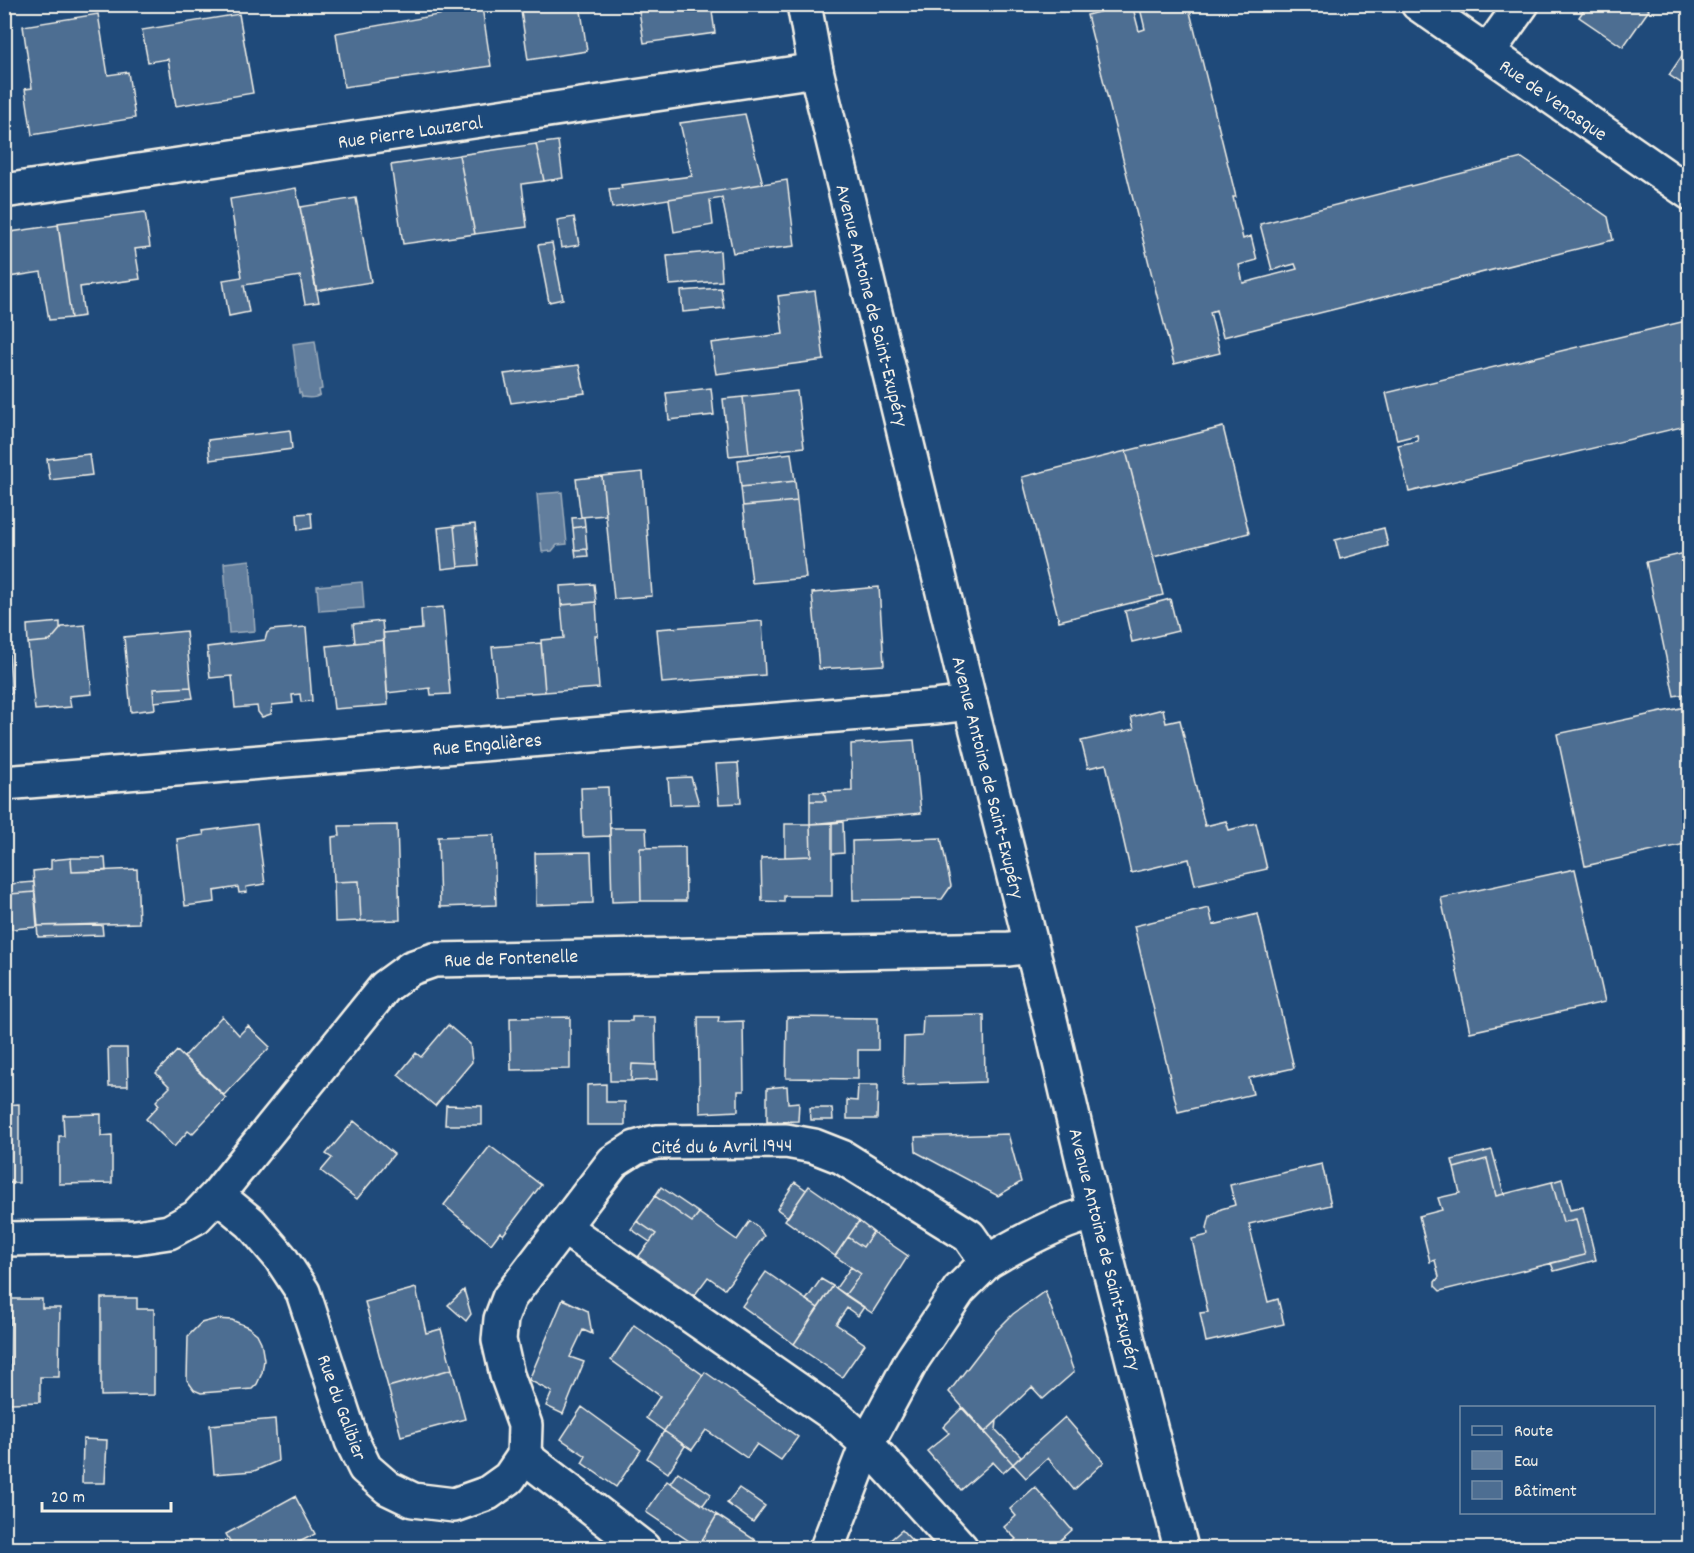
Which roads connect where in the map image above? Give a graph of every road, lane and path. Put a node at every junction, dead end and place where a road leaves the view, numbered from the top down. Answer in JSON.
{"nodes":[{"id":1,"x":804,"y":4,"type":"edge"},
{"id":2,"x":1418,"y":4,"type":"edge"},
{"id":3,"x":1522,"y":4,"type":"edge"},
{"id":4,"x":1487,"y":53,"type":"junction"},
{"id":5,"x":816,"y":70,"type":"junction"},
{"id":6,"x":4,"y":191,"type":"edge"},
{"id":7,"x":1689,"y":193,"type":"edge"},
{"id":8,"x":970,"y":703,"type":"junction"},
{"id":9,"x":4,"y":783,"type":"edge"},
{"id":10,"x":1031,"y":946,"type":"junction"},
{"id":11,"x":217,"y":1195,"type":"junction"},
{"id":12,"x":1095,"y":1212,"type":"junction"},
{"id":13,"x":563,"y":1227,"type":"junction"},
{"id":14,"x":4,"y":1239,"type":"edge"},
{"id":15,"x":987,"y":1262,"type":"junction"},
{"id":16,"x":867,"y":1444,"type":"junction"},
{"id":17,"x":524,"y":1456,"type":"junction"},
{"id":18,"x":643,"y":1548,"type":"edge"},
{"id":19,"x":827,"y":1548,"type":"edge"},
{"id":20,"x":961,"y":1548,"type":"edge"},
{"id":21,"x":1181,"y":1548,"type":"edge"}],
"edges":[{"from":1,"to":5,"type":"street","name":"Avenue Antoine de Saint-Exupéry"},
{"from":2,"to":4,"type":"street","name":"Rue de Venasque"},
{"from":3,"to":4,"type":"street"},
{"from":4,"to":7,"type":"street","name":"Rue de Venasque"},
{"from":5,"to":6,"type":"street","name":"Rue Pierre Lauzeral"},
{"from":5,"to":8,"type":"street","name":"Avenue Antoine de Saint-Exupéry"},
{"from":8,"to":9,"type":"street","name":"Rue Engalières"},
{"from":8,"to":10,"type":"street","name":"Avenue Antoine de Saint-Exupéry"},
{"from":10,"to":11,"type":"street","name":"Rue de Fontenelle"},
{"from":10,"to":12,"type":"street","name":"Avenue Antoine de Saint-Exupéry"},
{"from":11,"to":14,"type":"street","name":"Rue de Fontenelle"},
{"from":11,"to":17,"type":"street","name":"Rue du Galibier"},
{"from":12,"to":15,"type":"street"},
{"from":12,"to":21,"type":"street","name":"Avenue Antoine de Saint-Exupéry"},
{"from":13,"to":15,"type":"street","name":"Cité du 6 Avril 1944"},
{"from":13,"to":16,"type":"street"},
{"from":13,"to":17,"type":"street","name":"Cité du 6 Avril 1944"},
{"from":15,"to":16,"type":"street"},
{"from":16,"to":19,"type":"street"},
{"from":16,"to":20,"type":"street"},
{"from":17,"to":18,"type":"street"}]}
